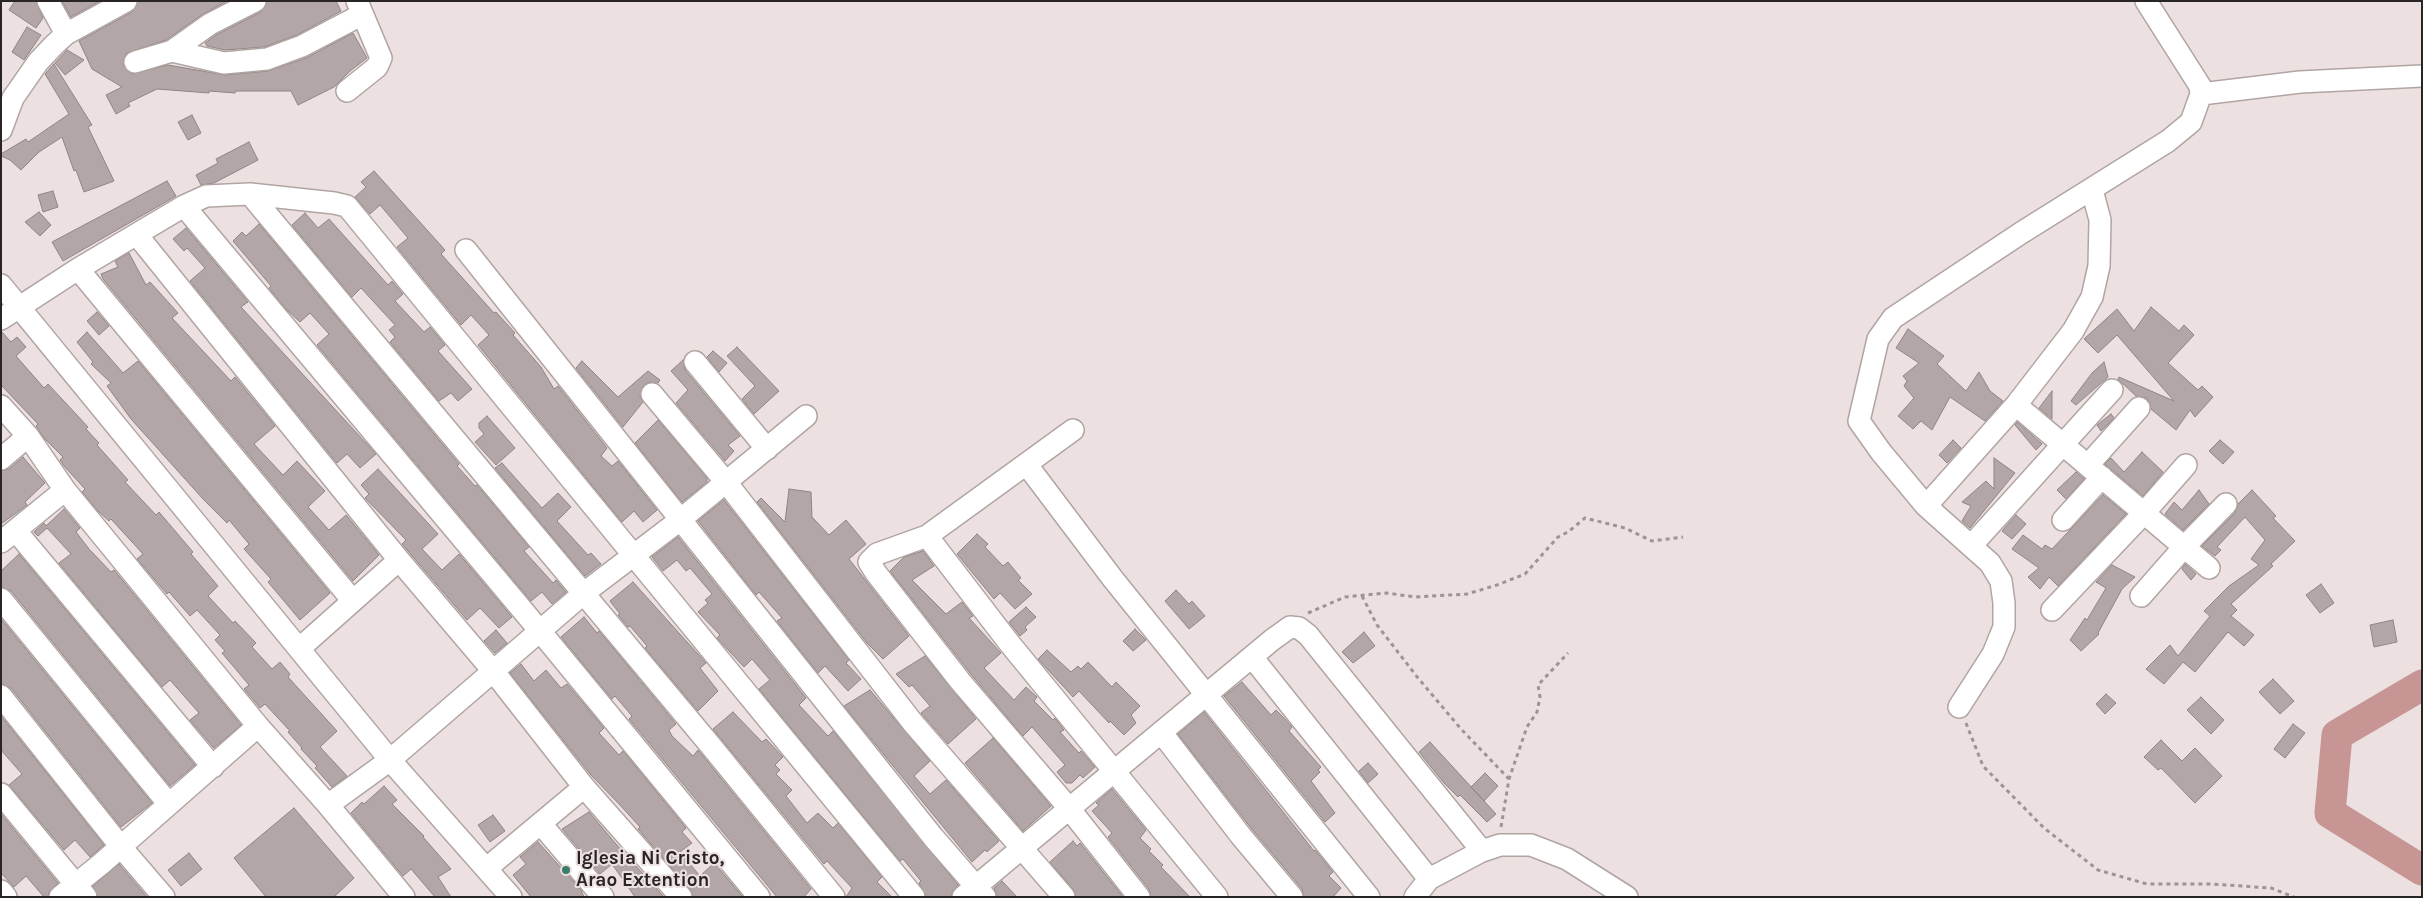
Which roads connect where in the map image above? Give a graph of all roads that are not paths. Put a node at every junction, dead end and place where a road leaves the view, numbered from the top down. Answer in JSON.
{"nodes":[{"id":1,"x":48,"y":1,"type":"edge"},
{"id":2,"x":126,"y":1,"type":"edge"},
{"id":3,"x":255,"y":1,"type":"edge"},
{"id":4,"x":2146,"y":1,"type":"edge"},
{"id":5,"x":359,"y":8,"type":"edge"},
{"id":6,"x":66,"y":34,"type":"junction"},
{"id":7,"x":172,"y":51,"type":"junction"},
{"id":8,"x":135,"y":62,"type":"dead end"},
{"id":9,"x":2422,"y":76,"type":"edge"},
{"id":10,"x":346,"y":91,"type":"dead end"},
{"id":11,"x":2201,"y":94,"type":"junction"},
{"id":12,"x":1,"y":130,"type":"edge"},
{"id":13,"x":2092,"y":190,"type":"junction"},
{"id":14,"x":250,"y":194,"type":"junction"},
{"id":15,"x":184,"y":206,"type":"junction"},
{"id":16,"x":137,"y":235,"type":"junction"},
{"id":17,"x":466,"y":250,"type":"dead end"},
{"id":18,"x":78,"y":269,"type":"junction"},
{"id":19,"x":1,"y":285,"type":"edge"},
{"id":20,"x":22,"y":308,"type":"junction"},
{"id":21,"x":1,"y":319,"type":"edge"},
{"id":22,"x":695,"y":362,"type":"dead end"},
{"id":23,"x":2112,"y":390,"type":"dead end"},
{"id":24,"x":652,"y":394,"type":"dead end"},
{"id":25,"x":2016,"y":405,"type":"junction"},
{"id":26,"x":1,"y":406,"type":"edge"},
{"id":27,"x":2139,"y":408,"type":"dead end"},
{"id":28,"x":806,"y":416,"type":"dead end"},
{"id":29,"x":1073,"y":430,"type":"dead end"},
{"id":30,"x":28,"y":436,"type":"junction"},
{"id":31,"x":2063,"y":444,"type":"junction"},
{"id":32,"x":767,"y":449,"type":"junction"},
{"id":33,"x":1,"y":459,"type":"edge"},
{"id":34,"x":2186,"y":465,"type":"dead end"},
{"id":35,"x":1027,"y":466,"type":"junction"},
{"id":36,"x":2095,"y":471,"type":"junction"},
{"id":37,"x":726,"y":482,"type":"junction"},
{"id":38,"x":65,"y":490,"type":"junction"},
{"id":39,"x":2226,"y":504,"type":"dead end"},
{"id":40,"x":1926,"y":506,"type":"junction"},
{"id":41,"x":2144,"y":513,"type":"junction"},
{"id":42,"x":680,"y":520,"type":"junction"},
{"id":43,"x":2063,"y":520,"type":"dead end"},
{"id":44,"x":927,"y":536,"type":"junction"},
{"id":45,"x":9,"y":537,"type":"edge"},
{"id":46,"x":1971,"y":546,"type":"junction"},
{"id":47,"x":2184,"y":546,"type":"junction"},
{"id":48,"x":633,"y":557,"type":"junction"},
{"id":49,"x":399,"y":560,"type":"junction"},
{"id":50,"x":2209,"y":568,"type":"dead end"},
{"id":51,"x":584,"y":593,"type":"junction"},
{"id":52,"x":2141,"y":596,"type":"dead end"},
{"id":53,"x":1,"y":599,"type":"edge"},
{"id":54,"x":353,"y":601,"type":"junction"},
{"id":55,"x":2052,"y":610,"type":"dead end"},
{"id":56,"x":540,"y":631,"type":"junction"},
{"id":57,"x":300,"y":648,"type":"junction"},
{"id":58,"x":1252,"y":657,"type":"junction"},
{"id":59,"x":494,"y":672,"type":"junction"},
{"id":60,"x":1206,"y":695,"type":"junction"},
{"id":61,"x":1,"y":696,"type":"edge"},
{"id":62,"x":1959,"y":707,"type":"road end"},
{"id":63,"x":258,"y":726,"type":"junction"},
{"id":64,"x":1161,"y":732,"type":"junction"},
{"id":65,"x":390,"y":760,"type":"junction"},
{"id":66,"x":213,"y":767,"type":"junction"},
{"id":67,"x":1115,"y":770,"type":"junction"},
{"id":68,"x":584,"y":787,"type":"junction"},
{"id":69,"x":1,"y":794,"type":"edge"},
{"id":70,"x":168,"y":803,"type":"junction"},
{"id":71,"x":328,"y":806,"type":"junction"},
{"id":72,"x":1068,"y":807,"type":"junction"},
{"id":73,"x":541,"y":824,"type":"junction"},
{"id":74,"x":121,"y":847,"type":"junction"},
{"id":75,"x":1021,"y":847,"type":"junction"},
{"id":76,"x":1491,"y":848,"type":"junction"},
{"id":77,"x":487,"y":868,"type":"junction"},
{"id":78,"x":1428,"y":879,"type":"junction"},
{"id":79,"x":1,"y":892,"type":"edge"},
{"id":80,"x":74,"y":893,"type":"edge"},
{"id":81,"x":974,"y":893,"type":"edge"},
{"id":82,"x":396,"y":894,"type":"edge"},
{"id":83,"x":6,"y":897,"type":"edge"},
{"id":84,"x":164,"y":897,"type":"edge"},
{"id":85,"x":511,"y":897,"type":"edge"},
{"id":86,"x":603,"y":897,"type":"edge"},
{"id":87,"x":680,"y":897,"type":"edge"},
{"id":88,"x":759,"y":897,"type":"edge"},
{"id":89,"x":834,"y":897,"type":"edge"},
{"id":90,"x":914,"y":897,"type":"edge"},
{"id":91,"x":1064,"y":897,"type":"edge"},
{"id":92,"x":1139,"y":897,"type":"edge"},
{"id":93,"x":1216,"y":897,"type":"edge"},
{"id":94,"x":1292,"y":897,"type":"edge"},
{"id":95,"x":1369,"y":897,"type":"edge"},
{"id":96,"x":1415,"y":897,"type":"edge"},
{"id":97,"x":1627,"y":897,"type":"edge"}],
"edges":[{"from":1,"to":6,"type":"street"},
{"from":2,"to":6,"type":"street"},
{"from":3,"to":7,"type":"street"},
{"from":4,"to":11,"type":"street"},
{"from":5,"to":7,"type":"street"},
{"from":5,"to":10,"type":"street"},
{"from":6,"to":12,"type":"street"},
{"from":7,"to":8,"type":"street"},
{"from":9,"to":11,"type":"street"},
{"from":11,"to":13,"type":"street"},
{"from":13,"to":25,"type":"street"},
{"from":13,"to":40,"type":"street"},
{"from":14,"to":15,"type":"street"},
{"from":14,"to":48,"type":"street"},
{"from":14,"to":51,"type":"street"},
{"from":15,"to":16,"type":"street"},
{"from":15,"to":56,"type":"street"},
{"from":16,"to":18,"type":"street"},
{"from":16,"to":49,"type":"street"},
{"from":17,"to":42,"type":"street"},
{"from":18,"to":20,"type":"street"},
{"from":18,"to":54,"type":"street"},
{"from":19,"to":20,"type":"street"},
{"from":20,"to":21,"type":"street"},
{"from":20,"to":57,"type":"street"},
{"from":22,"to":32,"type":"street"},
{"from":23,"to":31,"type":"street"},
{"from":24,"to":37,"type":"street"},
{"from":25,"to":31,"type":"street"},
{"from":25,"to":40,"type":"street"},
{"from":26,"to":30,"type":"street"},
{"from":27,"to":36,"type":"street"},
{"from":28,"to":32,"type":"street"},
{"from":29,"to":35,"type":"street"},
{"from":30,"to":33,"type":"street"},
{"from":30,"to":38,"type":"street"},
{"from":31,"to":36,"type":"street"},
{"from":31,"to":46,"type":"street"},
{"from":32,"to":37,"type":"street"},
{"from":34,"to":41,"type":"street"},
{"from":35,"to":44,"type":"street"},
{"from":35,"to":60,"type":"street"},
{"from":36,"to":41,"type":"street"},
{"from":36,"to":43,"type":"street"},
{"from":37,"to":42,"type":"street"},
{"from":37,"to":75,"type":"street"},
{"from":38,"to":45,"type":"street"},
{"from":38,"to":63,"type":"street"},
{"from":39,"to":47,"type":"street"},
{"from":40,"to":46,"type":"street"},
{"from":41,"to":47,"type":"street"},
{"from":41,"to":55,"type":"street"},
{"from":42,"to":48,"type":"street"},
{"from":42,"to":81,"type":"street"},
{"from":44,"to":67,"type":"street"},
{"from":44,"to":72,"type":"street"},
{"from":45,"to":66,"type":"street"},
{"from":46,"to":62,"type":"street"},
{"from":47,"to":50,"type":"street"},
{"from":47,"to":52,"type":"street"},
{"from":48,"to":51,"type":"street"},
{"from":48,"to":90,"type":"street"},
{"from":49,"to":54,"type":"street"},
{"from":49,"to":59,"type":"street"},
{"from":51,"to":56,"type":"street"},
{"from":51,"to":89,"type":"street"},
{"from":53,"to":70,"type":"street"},
{"from":54,"to":57,"type":"street"},
{"from":56,"to":59,"type":"street"},
{"from":56,"to":88,"type":"street"},
{"from":57,"to":65,"type":"street"},
{"from":58,"to":60,"type":"street"},
{"from":58,"to":76,"type":"street"},
{"from":58,"to":78,"type":"street"},
{"from":59,"to":65,"type":"street"},
{"from":59,"to":68,"type":"street"},
{"from":60,"to":64,"type":"street"},
{"from":60,"to":95,"type":"street"},
{"from":61,"to":74,"type":"street"},
{"from":63,"to":66,"type":"street"},
{"from":63,"to":71,"type":"street"},
{"from":64,"to":67,"type":"street"},
{"from":64,"to":94,"type":"street"},
{"from":65,"to":71,"type":"street"},
{"from":65,"to":77,"type":"street"},
{"from":66,"to":70,"type":"street"},
{"from":67,"to":72,"type":"street"},
{"from":67,"to":93,"type":"street"},
{"from":68,"to":73,"type":"street"},
{"from":68,"to":87,"type":"street"},
{"from":69,"to":80,"type":"street"},
{"from":70,"to":74,"type":"street"},
{"from":71,"to":82,"type":"street"},
{"from":72,"to":75,"type":"street"},
{"from":72,"to":92,"type":"street"},
{"from":73,"to":77,"type":"street"},
{"from":73,"to":86,"type":"street"},
{"from":74,"to":80,"type":"street"},
{"from":74,"to":84,"type":"street"},
{"from":75,"to":81,"type":"street"},
{"from":75,"to":91,"type":"street"},
{"from":76,"to":78,"type":"street"},
{"from":76,"to":97,"type":"street"},
{"from":77,"to":85,"type":"street"},
{"from":78,"to":96,"type":"street"},
{"from":79,"to":83,"type":"street"}]}
